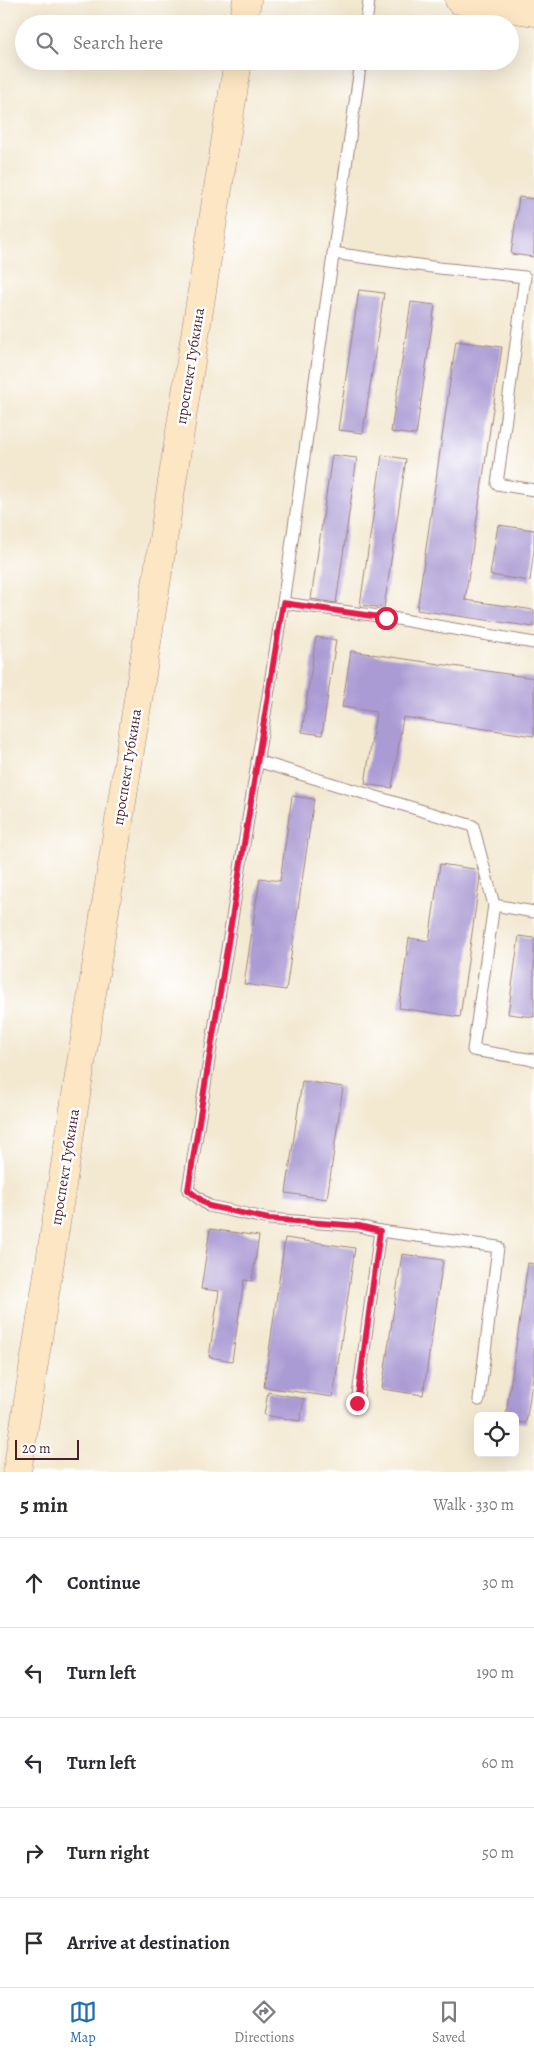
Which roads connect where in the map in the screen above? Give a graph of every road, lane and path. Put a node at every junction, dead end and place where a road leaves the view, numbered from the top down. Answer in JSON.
{"nodes":[{"id":1,"x":247,"y":0,"type":"edge"},
{"id":2,"x":369,"y":0,"type":"edge"},
{"id":3,"x":459,"y":0,"type":"edge"},
{"id":4,"x":534,"y":12,"type":"edge"},
{"id":5,"x":245,"y":15,"type":"edge"},
{"id":6,"x":367,"y":15,"type":"edge"},
{"id":7,"x":237,"y":70,"type":"edge"},
{"id":8,"x":360,"y":70,"type":"edge"},
{"id":9,"x":333,"y":253,"type":"junction"},
{"id":10,"x":534,"y":490,"type":"edge"},
{"id":11,"x":283,"y":603,"type":"junction"},
{"id":12,"x":534,"y":643,"type":"edge"},
{"id":13,"x":256,"y":761,"type":"junction"},
{"id":14,"x":494,"y":905,"type":"junction"},
{"id":15,"x":534,"y":912,"type":"edge"},
{"id":16,"x":534,"y":1060,"type":"edge"},
{"id":17,"x":380,"y":1231,"type":"junction"},
{"id":18,"x":479,"y":1400,"type":"dead end"},
{"id":19,"x":357,"y":1403,"type":"dead end"},
{"id":20,"x":17,"y":1472,"type":"edge"}],
"edges":[{"from":1,"to":5,"type":"street"},
{"from":2,"to":6,"type":"lane"},
{"from":3,"to":4,"type":"street"},
{"from":7,"to":20,"type":"street","name":"проспект Губкина"},
{"from":8,"to":9,"type":"lane"},
{"from":9,"to":10,"type":"lane"},
{"from":9,"to":11,"type":"lane"},
{"from":11,"to":12,"type":"lane"},
{"from":11,"to":13,"type":"lane"},
{"from":13,"to":14,"type":"lane"},
{"from":13,"to":17,"type":"lane"},
{"from":14,"to":15,"type":"lane"},
{"from":14,"to":16,"type":"lane"},
{"from":17,"to":18,"type":"lane"},
{"from":17,"to":19,"type":"lane"}]}
